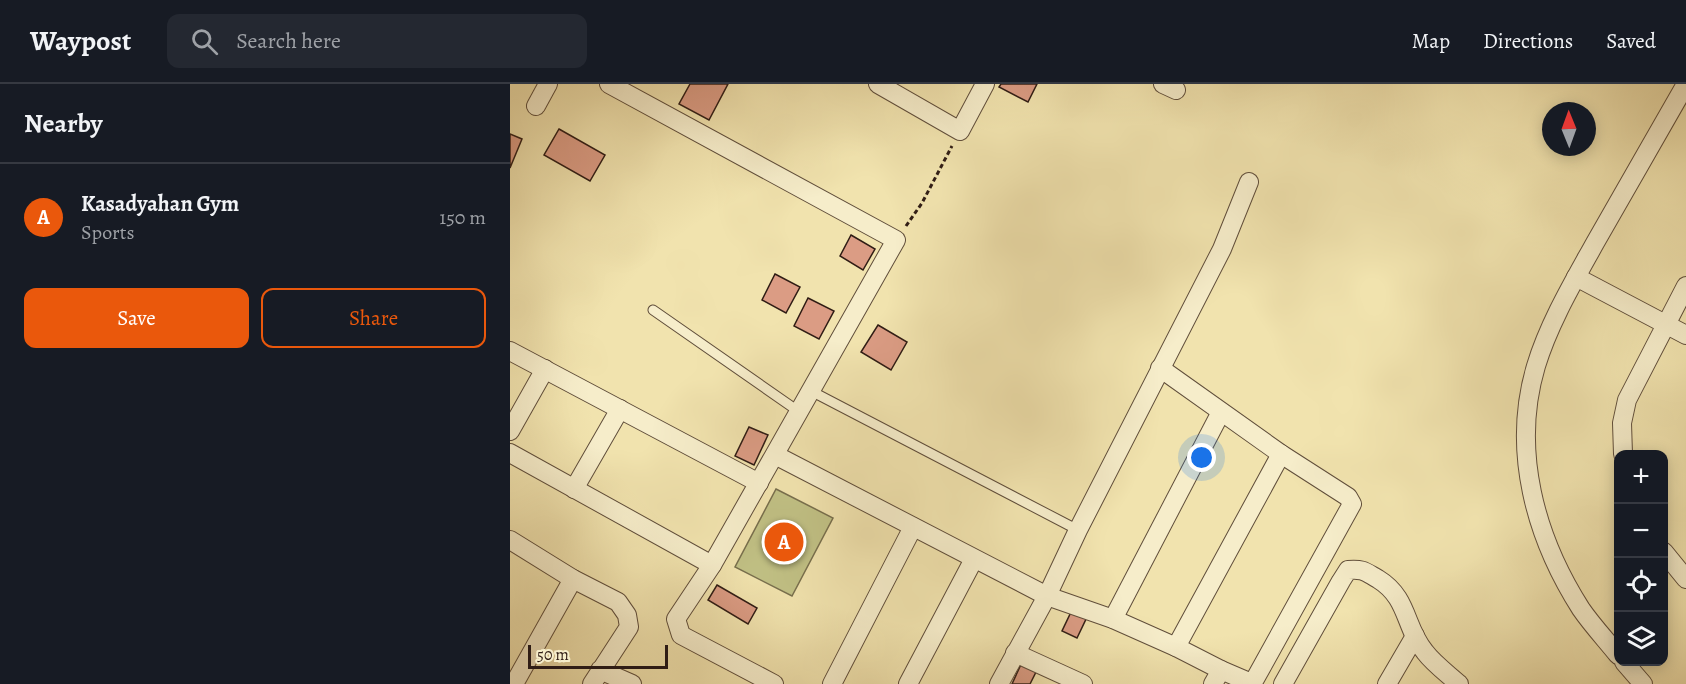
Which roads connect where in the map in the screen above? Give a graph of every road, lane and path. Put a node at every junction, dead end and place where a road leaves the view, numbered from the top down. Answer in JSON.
{"nodes":[{"id":1,"x":548,"y":84,"type":"edge"},
{"id":2,"x":609,"y":84,"type":"edge"},
{"id":3,"x":878,"y":84,"type":"edge"},
{"id":4,"x":985,"y":84,"type":"edge"},
{"id":5,"x":1686,"y":84,"type":"edge"},
{"id":6,"x":536,"y":106,"type":"dead end"},
{"id":7,"x":960,"y":131,"type":"junction"},
{"id":8,"x":1250,"y":182,"type":"dead end"},
{"id":9,"x":896,"y":240,"type":"junction"},
{"id":10,"x":1576,"y":277,"type":"junction"},
{"id":11,"x":1686,"y":286,"type":"edge"},
{"id":12,"x":652,"y":310,"type":"dead end"},
{"id":13,"x":1666,"y":325,"type":"junction"},
{"id":14,"x":1686,"y":335,"type":"edge"},
{"id":15,"x":510,"y":351,"type":"edge"},
{"id":16,"x":1160,"y":368,"type":"junction"},
{"id":17,"x":544,"y":369,"type":"junction"},
{"id":18,"x":811,"y":391,"type":"junction"},
{"id":19,"x":620,"y":409,"type":"junction"},
{"id":20,"x":798,"y":411,"type":"junction"},
{"id":21,"x":1221,"y":412,"type":"junction"},
{"id":22,"x":510,"y":431,"type":"edge"},
{"id":23,"x":1623,"y":450,"type":"edge"},
{"id":24,"x":510,"y":453,"type":"edge"},
{"id":25,"x":1281,"y":454,"type":"junction"},
{"id":26,"x":775,"y":455,"type":"junction"},
{"id":27,"x":759,"y":483,"type":"junction"},
{"id":28,"x":574,"y":489,"type":"junction"},
{"id":29,"x":914,"y":527,"type":"junction"},
{"id":30,"x":1078,"y":530,"type":"junction"},
{"id":31,"x":512,"y":547,"type":"edge"},
{"id":32,"x":1668,"y":557,"type":"edge"},
{"id":33,"x":974,"y":559,"type":"junction"},
{"id":34,"x":712,"y":565,"type":"junction"},
{"id":35,"x":573,"y":579,"type":"junction"},
{"id":36,"x":1686,"y":579,"type":"edge"},
{"id":37,"x":1047,"y":596,"type":"junction"},
{"id":38,"x":1113,"y":619,"type":"junction"},
{"id":39,"x":1415,"y":636,"type":"junction"},
{"id":40,"x":1176,"y":647,"type":"junction"},
{"id":41,"x":1614,"y":650,"type":"edge"},
{"id":42,"x":1015,"y":653,"type":"junction"},
{"id":43,"x":1627,"y":666,"type":"edge"},
{"id":44,"x":596,"y":677,"type":"edge"},
{"id":45,"x":1217,"y":677,"type":"edge"},
{"id":46,"x":514,"y":684,"type":"edge"},
{"id":47,"x":632,"y":684,"type":"edge"},
{"id":48,"x":774,"y":684,"type":"edge"},
{"id":49,"x":832,"y":684,"type":"edge"},
{"id":50,"x":908,"y":684,"type":"edge"},
{"id":51,"x":999,"y":684,"type":"edge"},
{"id":52,"x":1083,"y":684,"type":"edge"},
{"id":53,"x":1283,"y":684,"type":"edge"},
{"id":54,"x":1387,"y":684,"type":"edge"},
{"id":55,"x":1459,"y":684,"type":"edge"},
{"id":56,"x":1643,"y":684,"type":"edge"}],
"edges":[{"from":1,"to":6,"type":"street"},
{"from":2,"to":9,"type":"street"},
{"from":3,"to":7,"type":"street"},
{"from":4,"to":7,"type":"street"},
{"from":5,"to":10,"type":"street"},
{"from":7,"to":9,"type":"path"},
{"from":8,"to":16,"type":"street"},
{"from":9,"to":18,"type":"street"},
{"from":10,"to":13,"type":"street"},
{"from":10,"to":41,"type":"street"},
{"from":11,"to":13,"type":"street"},
{"from":12,"to":20,"type":"lane"},
{"from":13,"to":14,"type":"street"},
{"from":13,"to":23,"type":"street"},
{"from":15,"to":17,"type":"street"},
{"from":16,"to":21,"type":"street"},
{"from":16,"to":30,"type":"street"},
{"from":17,"to":19,"type":"street"},
{"from":17,"to":22,"type":"street"},
{"from":18,"to":20,"type":"street"},
{"from":18,"to":30,"type":"lane"},
{"from":19,"to":27,"type":"street"},
{"from":19,"to":28,"type":"street"},
{"from":20,"to":26,"type":"street"},
{"from":21,"to":25,"type":"street"},
{"from":21,"to":38,"type":"street"},
{"from":24,"to":28,"type":"street"},
{"from":25,"to":40,"type":"street"},
{"from":25,"to":45,"type":"street"},
{"from":26,"to":27,"type":"street"},
{"from":26,"to":29,"type":"street"},
{"from":27,"to":34,"type":"street"},
{"from":28,"to":34,"type":"street"},
{"from":29,"to":33,"type":"street"},
{"from":29,"to":49,"type":"street"},
{"from":30,"to":37,"type":"street"},
{"from":31,"to":35,"type":"street"},
{"from":32,"to":36,"type":"street"},
{"from":33,"to":37,"type":"street"},
{"from":33,"to":50,"type":"street"},
{"from":34,"to":48,"type":"street"},
{"from":35,"to":44,"type":"street"},
{"from":35,"to":46,"type":"street"},
{"from":37,"to":38,"type":"street"},
{"from":37,"to":42,"type":"street"},
{"from":38,"to":40,"type":"street"},
{"from":39,"to":53,"type":"street"},
{"from":39,"to":54,"type":"street"},
{"from":39,"to":55,"type":"street"},
{"from":40,"to":45,"type":"street"},
{"from":42,"to":51,"type":"street"},
{"from":42,"to":52,"type":"street"},
{"from":43,"to":56,"type":"street"},
{"from":44,"to":47,"type":"street"}]}
